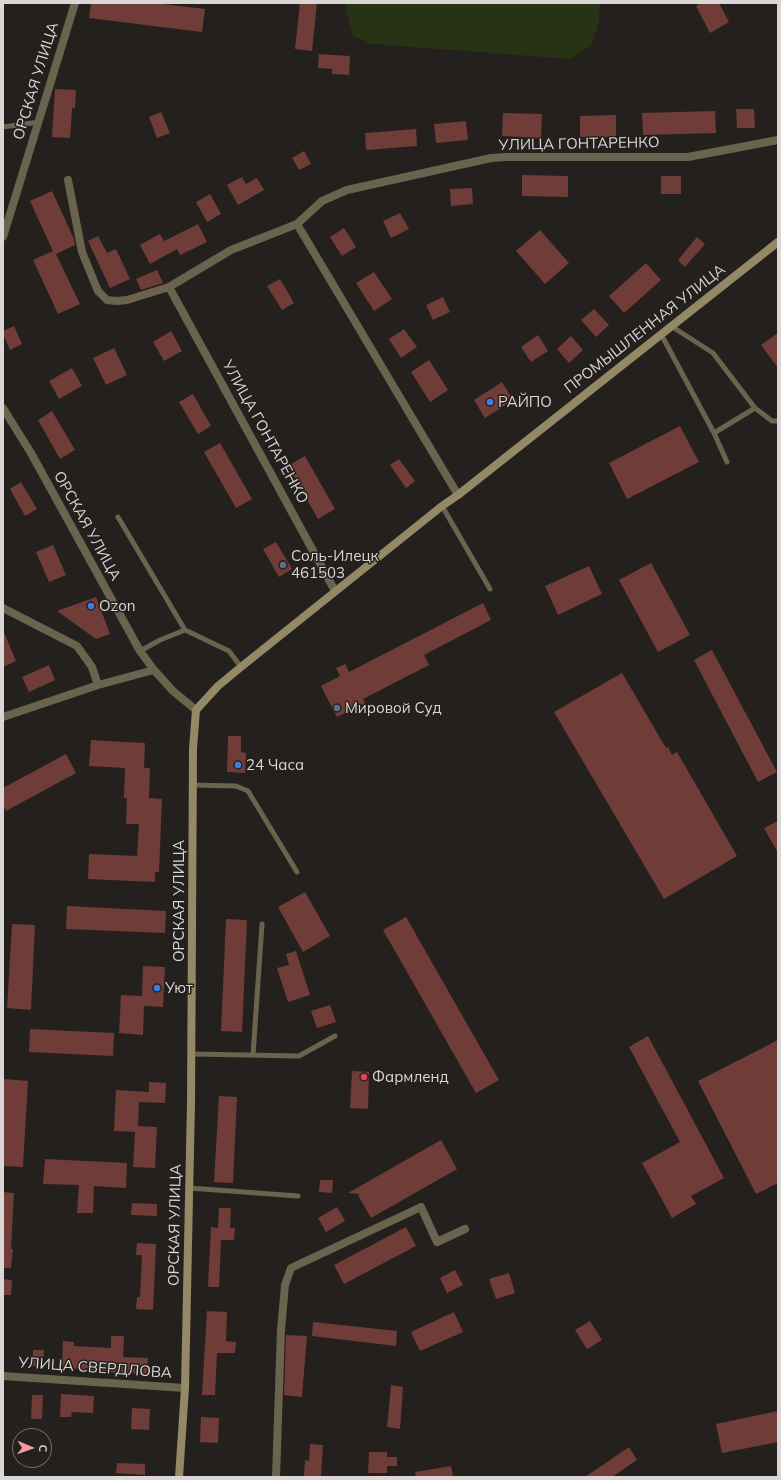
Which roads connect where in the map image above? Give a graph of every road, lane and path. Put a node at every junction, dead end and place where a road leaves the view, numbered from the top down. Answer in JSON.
{"nodes":[{"id":1,"x":75,"y":3,"type":"edge"},
{"id":2,"x":39,"y":122,"type":"junction"},
{"id":3,"x":3,"y":127,"type":"edge"},
{"id":4,"x":778,"y":140,"type":"edge"},
{"id":5,"x":68,"y":180,"type":"dead end"},
{"id":6,"x":297,"y":224,"type":"junction"},
{"id":7,"x":3,"y":237,"type":"edge"},
{"id":8,"x":778,"y":242,"type":"edge"},
{"id":9,"x":169,"y":287,"type":"junction"},
{"id":10,"x":670,"y":326,"type":"junction"},
{"id":11,"x":661,"y":334,"type":"junction"},
{"id":12,"x":3,"y":408,"type":"edge"},
{"id":13,"x":755,"y":408,"type":"junction"},
{"id":14,"x":778,"y":421,"type":"edge"},
{"id":15,"x":714,"y":433,"type":"junction"},
{"id":16,"x":727,"y":462,"type":"dead end"},
{"id":17,"x":458,"y":495,"type":"junction"},
{"id":18,"x":442,"y":506,"type":"junction"},
{"id":19,"x":118,"y":517,"type":"dead end"},
{"id":20,"x":490,"y":589,"type":"dead end"},
{"id":21,"x":335,"y":591,"type":"junction"},
{"id":22,"x":3,"y":608,"type":"edge"},
{"id":23,"x":185,"y":630,"type":"junction"},
{"id":24,"x":140,"y":651,"type":"junction"},
{"id":25,"x":241,"y":667,"type":"junction"},
{"id":26,"x":154,"y":670,"type":"junction"},
{"id":27,"x":98,"y":685,"type":"junction"},
{"id":28,"x":196,"y":710,"type":"junction"},
{"id":29,"x":3,"y":717,"type":"edge"},
{"id":30,"x":193,"y":786,"type":"junction"},
{"id":31,"x":297,"y":872,"type":"dead end"},
{"id":32,"x":262,"y":924,"type":"dead end"},
{"id":33,"x":335,"y":1036,"type":"dead end"},
{"id":34,"x":192,"y":1054,"type":"junction"},
{"id":35,"x":253,"y":1055,"type":"junction"},
{"id":36,"x":189,"y":1188,"type":"junction"},
{"id":37,"x":298,"y":1196,"type":"dead end"},
{"id":38,"x":465,"y":1228,"type":"dead end"},
{"id":39,"x":3,"y":1376,"type":"edge"},
{"id":40,"x":185,"y":1388,"type":"junction"},
{"id":41,"x":179,"y":1477,"type":"edge"},
{"id":42,"x":276,"y":1477,"type":"edge"}],
"edges":[{"from":1,"to":2,"type":"street","name":"ОРСКАЯ УЛИЦА"},
{"from":2,"to":3,"type":"lane"},
{"from":2,"to":7,"type":"street","name":"ОРСКАЯ УЛИЦА"},
{"from":4,"to":6,"type":"street","name":"УЛИЦА ГОНТАРЕНКО"},
{"from":5,"to":9,"type":"street","name":"УЛИЦА ГОНТАРЕНКО"},
{"from":6,"to":9,"type":"street","name":"УЛИЦА ГОНТАРЕНКО"},
{"from":6,"to":17,"type":"street"},
{"from":8,"to":10,"type":"street","name":"ПРОМЫШЛЕННАЯ УЛИЦА"},
{"from":9,"to":21,"type":"street","name":"УЛИЦА ГОНТАРЕНКО"},
{"from":10,"to":11,"type":"street","name":"ПРОМЫШЛЕННАЯ УЛИЦА"},
{"from":10,"to":13,"type":"lane"},
{"from":11,"to":15,"type":"lane"},
{"from":11,"to":17,"type":"street","name":"ПРОМЫШЛЕННАЯ УЛИЦА"},
{"from":12,"to":24,"type":"street","name":"ОРСКАЯ УЛИЦА"},
{"from":13,"to":14,"type":"lane"},
{"from":13,"to":15,"type":"lane"},
{"from":15,"to":16,"type":"lane"},
{"from":17,"to":18,"type":"street","name":"ПРОМЫШЛЕННАЯ УЛИЦА"},
{"from":18,"to":20,"type":"lane"},
{"from":18,"to":21,"type":"street","name":"ПРОМЫШЛЕННАЯ УЛИЦА"},
{"from":19,"to":23,"type":"lane"},
{"from":21,"to":25,"type":"street","name":"ПРОМЫШЛЕННАЯ УЛИЦА"},
{"from":22,"to":27,"type":"street"},
{"from":23,"to":24,"type":"lane"},
{"from":23,"to":25,"type":"lane"},
{"from":24,"to":26,"type":"street","name":"ОРСКАЯ УЛИЦА"},
{"from":25,"to":28,"type":"street","name":"ПРОМЫШЛЕННАЯ УЛИЦА"},
{"from":26,"to":27,"type":"street"},
{"from":26,"to":28,"type":"street","name":"ОРСКАЯ УЛИЦА"},
{"from":27,"to":29,"type":"street"},
{"from":28,"to":30,"type":"street","name":"ОРСКАЯ УЛИЦА"},
{"from":30,"to":31,"type":"lane"},
{"from":30,"to":34,"type":"street","name":"ОРСКАЯ УЛИЦА"},
{"from":32,"to":35,"type":"lane"},
{"from":33,"to":35,"type":"lane"},
{"from":34,"to":35,"type":"lane"},
{"from":34,"to":36,"type":"street","name":"ОРСКАЯ УЛИЦА"},
{"from":36,"to":37,"type":"lane"},
{"from":36,"to":40,"type":"street","name":"ОРСКАЯ УЛИЦА"},
{"from":38,"to":42,"type":"street"},
{"from":39,"to":40,"type":"street","name":"УЛИЦА СВЕРДЛОВА"},
{"from":40,"to":41,"type":"street","name":"ОРСКАЯ УЛИЦА"}]}
